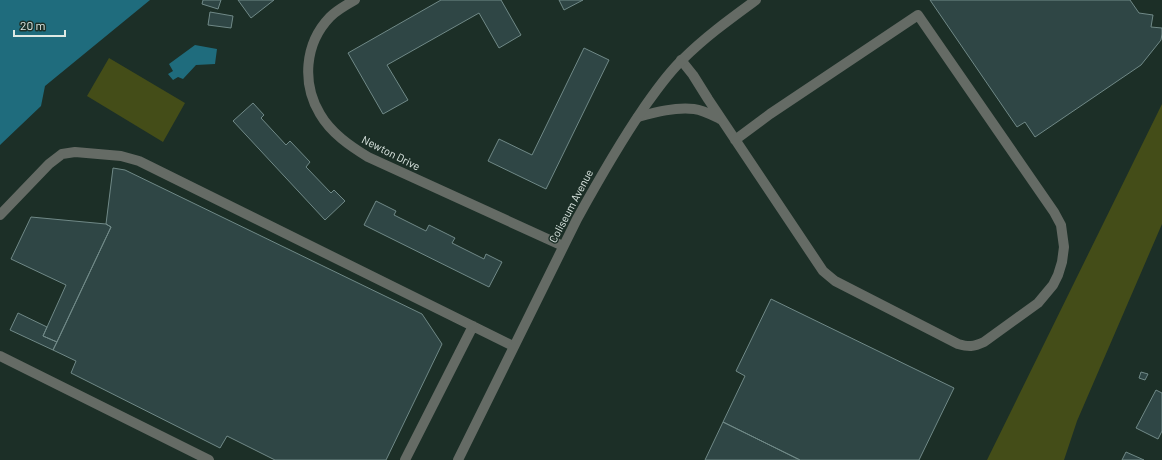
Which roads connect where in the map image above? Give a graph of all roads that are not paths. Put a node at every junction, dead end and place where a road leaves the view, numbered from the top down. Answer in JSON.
{"nodes":[{"id":1,"x":355,"y":0,"type":"edge"},
{"id":2,"x":756,"y":0,"type":"edge"},
{"id":3,"x":681,"y":60,"type":"junction"},
{"id":4,"x":638,"y":117,"type":"junction"},
{"id":5,"x":720,"y":119,"type":"junction"},
{"id":6,"x":735,"y":140,"type":"junction"},
{"id":7,"x":0,"y":215,"type":"edge"},
{"id":8,"x":563,"y":246,"type":"junction"},
{"id":9,"x":474,"y":326,"type":"junction"},
{"id":10,"x":513,"y":346,"type":"junction"},
{"id":11,"x":0,"y":356,"type":"edge"},
{"id":12,"x":209,"y":460,"type":"edge"},
{"id":13,"x":405,"y":460,"type":"edge"},
{"id":14,"x":458,"y":460,"type":"edge"}],
"edges":[{"from":1,"to":8,"type":"street","name":"Newton Drive"},
{"from":2,"to":3,"type":"street","name":"Coliseum Avenue"},
{"from":3,"to":4,"type":"street","name":"Coliseum Avenue"},
{"from":3,"to":5,"type":"street"},
{"from":4,"to":5,"type":"street"},
{"from":4,"to":8,"type":"street","name":"Coliseum Avenue"},
{"from":5,"to":6,"type":"street"},
{"from":6,"to":6,"type":"street"},
{"from":7,"to":9,"type":"street"},
{"from":8,"to":10,"type":"street","name":"Coliseum Avenue"},
{"from":9,"to":10,"type":"street"},
{"from":9,"to":13,"type":"street"},
{"from":10,"to":14,"type":"street","name":"Coliseum Avenue"},
{"from":11,"to":12,"type":"street"}]}
